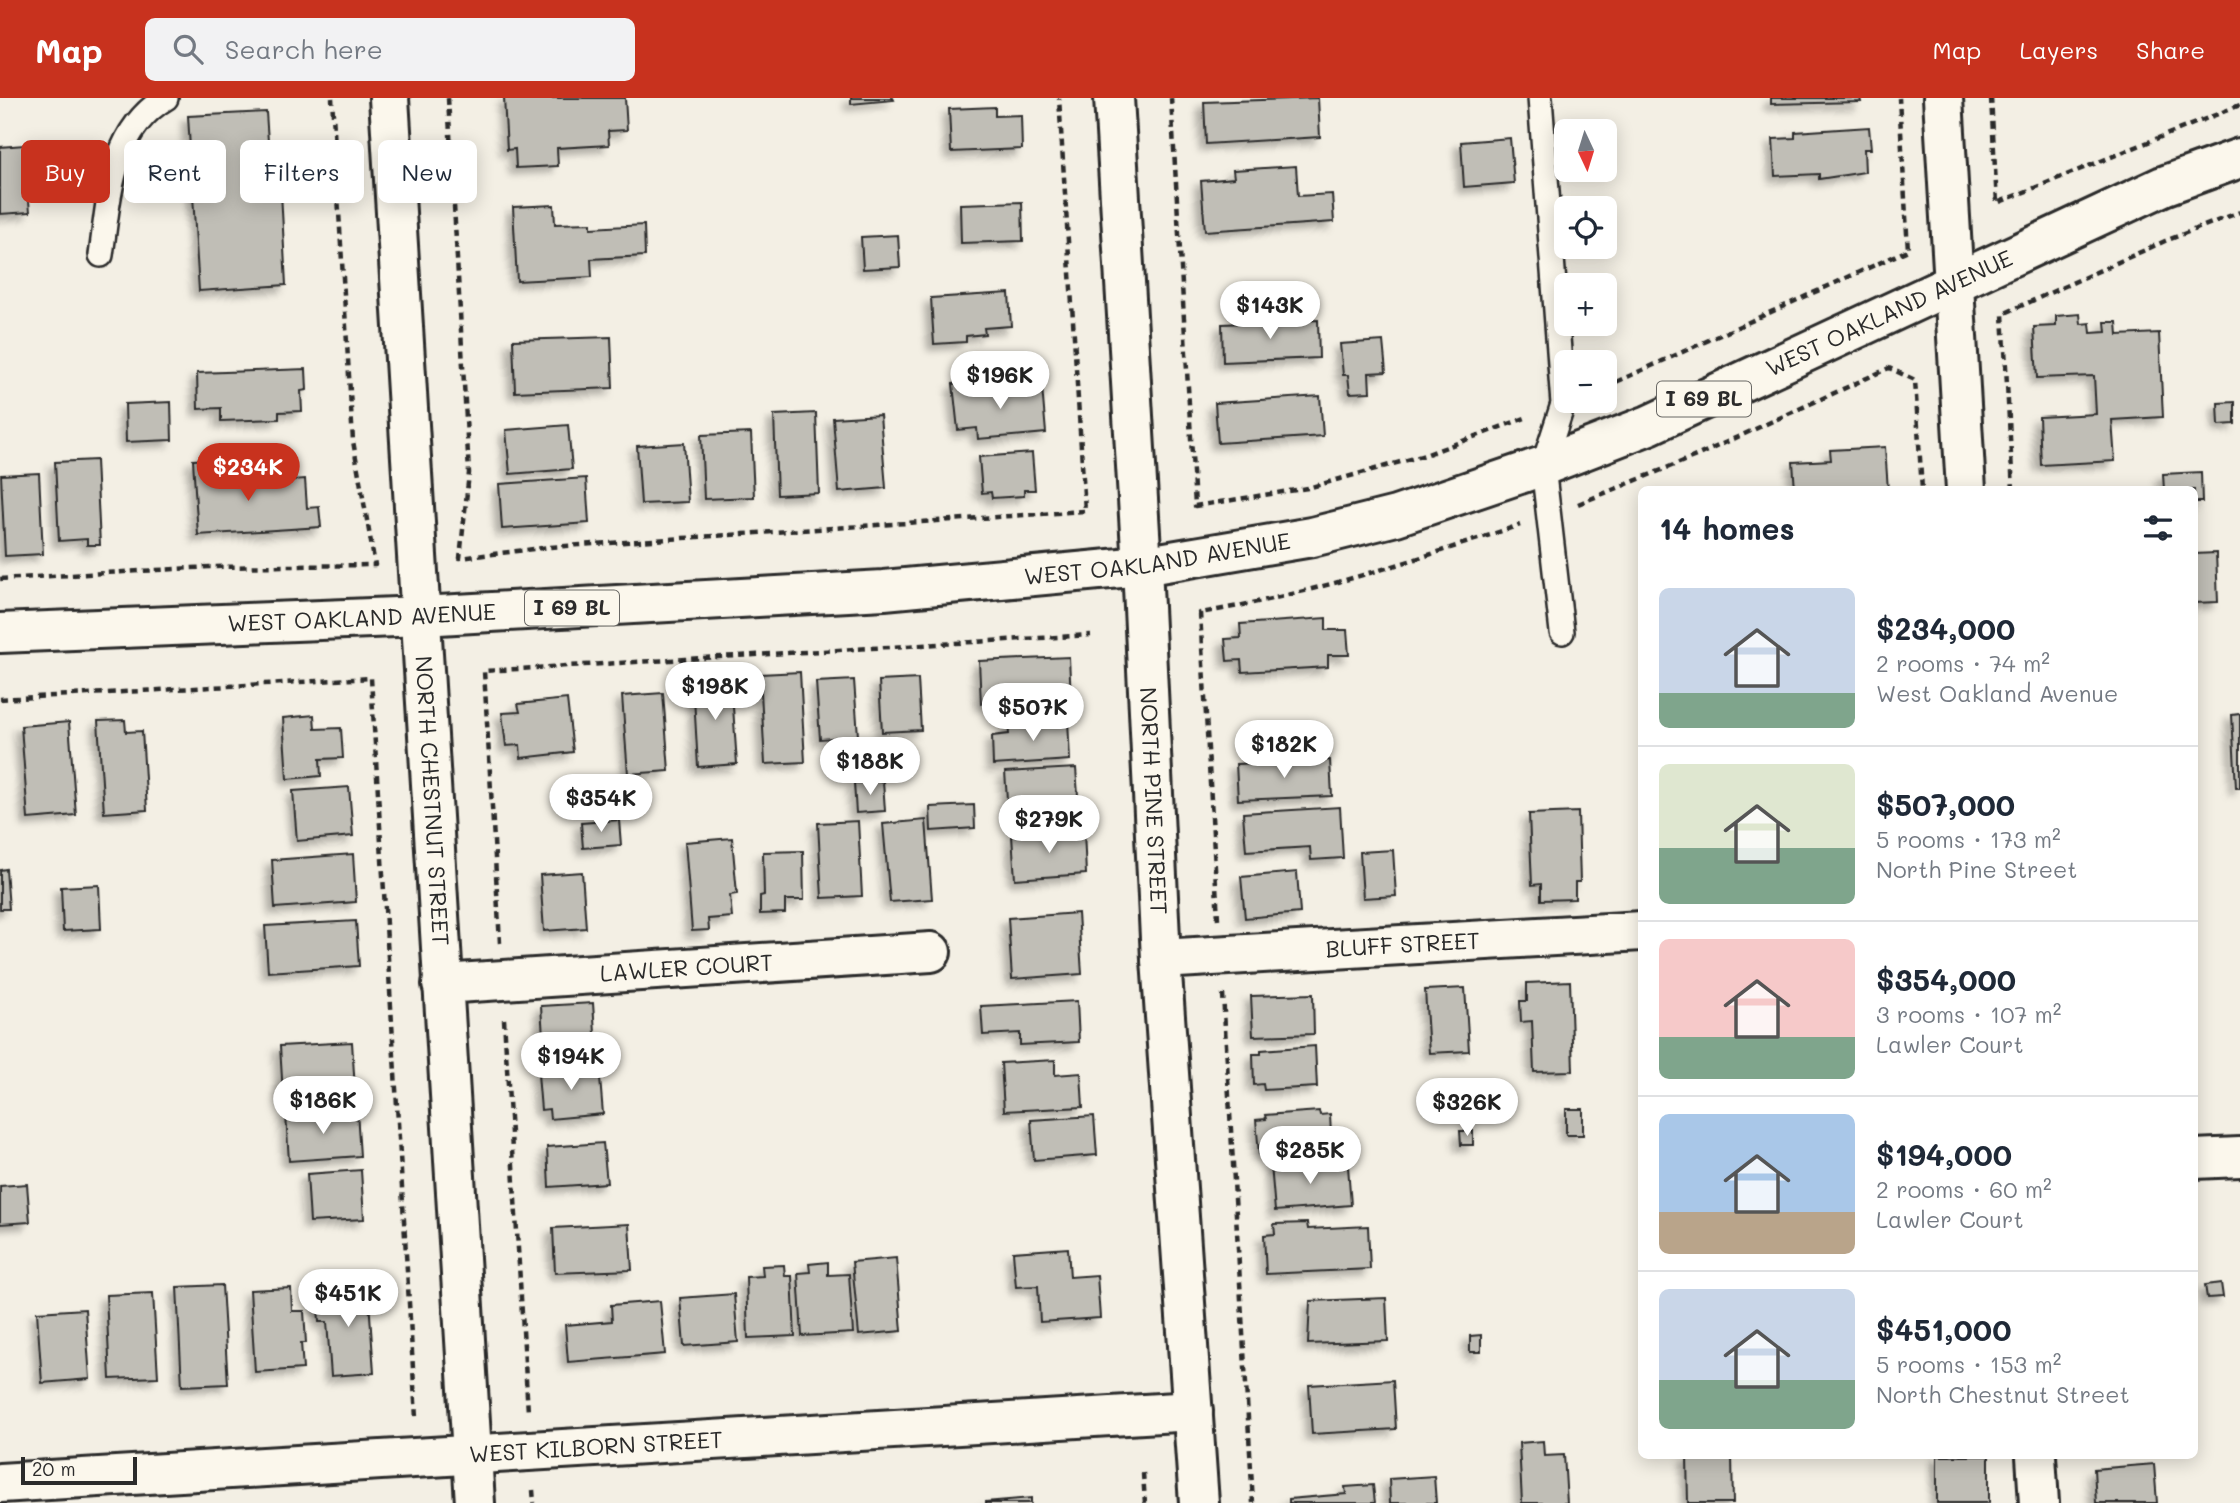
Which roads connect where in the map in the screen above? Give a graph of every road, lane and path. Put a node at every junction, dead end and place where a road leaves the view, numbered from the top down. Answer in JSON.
{"nodes":[{"id":1,"x":166,"y":98,"type":"edge"},
{"id":2,"x":332,"y":98,"type":"edge"},
{"id":3,"x":389,"y":98,"type":"edge"},
{"id":4,"x":449,"y":98,"type":"edge"},
{"id":5,"x":1059,"y":98,"type":"edge"},
{"id":6,"x":1114,"y":98,"type":"edge"},
{"id":7,"x":1171,"y":98,"type":"edge"},
{"id":8,"x":1539,"y":98,"type":"edge"},
{"id":9,"x":1899,"y":98,"type":"edge"},
{"id":10,"x":1943,"y":98,"type":"edge"},
{"id":11,"x":1991,"y":98,"type":"edge"},
{"id":12,"x":2240,"y":105,"type":"edge"},
{"id":13,"x":2240,"y":158,"type":"edge"},
{"id":14,"x":2240,"y":212,"type":"edge"},
{"id":15,"x":101,"y":255,"type":"dead end"},
{"id":16,"x":1955,"y":285,"type":"junction"},
{"id":17,"x":1559,"y":350,"type":"edge"},
{"id":18,"x":1617,"y":382,"type":"edge"},
{"id":19,"x":1554,"y":407,"type":"edge"},
{"id":20,"x":1560,"y":413,"type":"edge"},
{"id":21,"x":1543,"y":466,"type":"junction"},
{"id":22,"x":1922,"y":486,"type":"edge"},
{"id":23,"x":1966,"y":486,"type":"edge"},
{"id":24,"x":2013,"y":486,"type":"edge"},
{"id":25,"x":1549,"y":516,"type":"junction"},
{"id":26,"x":1142,"y":566,"type":"junction"},
{"id":27,"x":0,"y":579,"type":"edge"},
{"id":28,"x":421,"y":616,"type":"junction"},
{"id":29,"x":1562,"y":632,"type":"dead end"},
{"id":30,"x":0,"y":633,"type":"edge"},
{"id":31,"x":1091,"y":635,"type":"dead end"},
{"id":32,"x":0,"y":699,"type":"edge"},
{"id":33,"x":1638,"y":931,"type":"edge"},
{"id":34,"x":931,"y":952,"type":"dead end"},
{"id":35,"x":1220,"y":955,"type":"junction"},
{"id":36,"x":1161,"y":958,"type":"junction"},
{"id":37,"x":502,"y":981,"type":"junction"},
{"id":38,"x":442,"y":984,"type":"junction"},
{"id":39,"x":2240,"y":1157,"type":"edge"},
{"id":40,"x":2198,"y":1159,"type":"edge"},
{"id":41,"x":1193,"y":1411,"type":"junction"},
{"id":42,"x":531,"y":1450,"type":"junction"},
{"id":43,"x":472,"y":1454,"type":"junction"},
{"id":44,"x":419,"y":1457,"type":"junction"},
{"id":45,"x":2036,"y":1459,"type":"edge"},
{"id":46,"x":1143,"y":1473,"type":"dead end"},
{"id":47,"x":0,"y":1483,"type":"edge"},
{"id":48,"x":475,"y":1503,"type":"edge"},
{"id":49,"x":534,"y":1503,"type":"edge"},
{"id":50,"x":1144,"y":1503,"type":"edge"},
{"id":51,"x":1199,"y":1503,"type":"edge"},
{"id":52,"x":1253,"y":1503,"type":"edge"},
{"id":53,"x":2039,"y":1503,"type":"edge"}],
"edges":[{"from":1,"to":15,"type":"lane"},
{"from":2,"to":27,"type":"path"},
{"from":3,"to":28,"type":"street","name":"NORTH CHESTNUT STREET"},
{"from":4,"to":5,"type":"path"},
{"from":6,"to":26,"type":"street","name":"NORTH PINE STREET"},
{"from":7,"to":19,"type":"path"},
{"from":8,"to":17,"type":"lane"},
{"from":9,"to":18,"type":"path"},
{"from":10,"to":16,"type":"street"},
{"from":11,"to":12,"type":"path"},
{"from":13,"to":16,"type":"street","name":"WEST OAKLAND AVENUE","number":"I 69 BL"},
{"from":14,"to":24,"type":"path"},
{"from":16,"to":21,"type":"street","name":"WEST OAKLAND AVENUE","number":"I 69 BL"},
{"from":16,"to":23,"type":"street"},
{"from":20,"to":21,"type":"lane"},
{"from":21,"to":25,"type":"lane"},
{"from":21,"to":26,"type":"street","name":"WEST OAKLAND AVENUE","number":"I 69 BL"},
{"from":22,"to":25,"type":"path"},
{"from":25,"to":29,"type":"lane"},
{"from":25,"to":35,"type":"path"},
{"from":26,"to":28,"type":"street","name":"WEST OAKLAND AVENUE","number":"I 69 BL"},
{"from":26,"to":36,"type":"street","name":"NORTH PINE STREET"},
{"from":28,"to":30,"type":"street","name":"WEST OAKLAND AVENUE","number":"I 69 BL"},
{"from":28,"to":38,"type":"street","name":"NORTH CHESTNUT STREET"},
{"from":31,"to":37,"type":"path"},
{"from":32,"to":44,"type":"path"},
{"from":33,"to":35,"type":"street","name":"BLUFF STREET"},
{"from":34,"to":37,"type":"street","name":"LAWLER COURT"},
{"from":35,"to":36,"type":"street","name":"BLUFF STREET"},
{"from":35,"to":52,"type":"path"},
{"from":36,"to":41,"type":"street","name":"NORTH PINE STREET"},
{"from":37,"to":38,"type":"street","name":"LAWLER COURT"},
{"from":37,"to":42,"type":"path"},
{"from":38,"to":43,"type":"street","name":"NORTH CHESTNUT STREET"},
{"from":39,"to":40,"type":"street"},
{"from":41,"to":42,"type":"street","name":"WEST KILBORN STREET"},
{"from":41,"to":51,"type":"street","name":"NORTH PINE STREET"},
{"from":42,"to":43,"type":"street","name":"WEST KILBORN STREET"},
{"from":42,"to":49,"type":"path"},
{"from":43,"to":44,"type":"street","name":"WEST KILBORN STREET"},
{"from":43,"to":48,"type":"street","name":"NORTH CHESTNUT STREET"},
{"from":44,"to":47,"type":"street","name":"WEST KILBORN STREET"},
{"from":45,"to":53,"type":"street"},
{"from":46,"to":50,"type":"path"}]}
